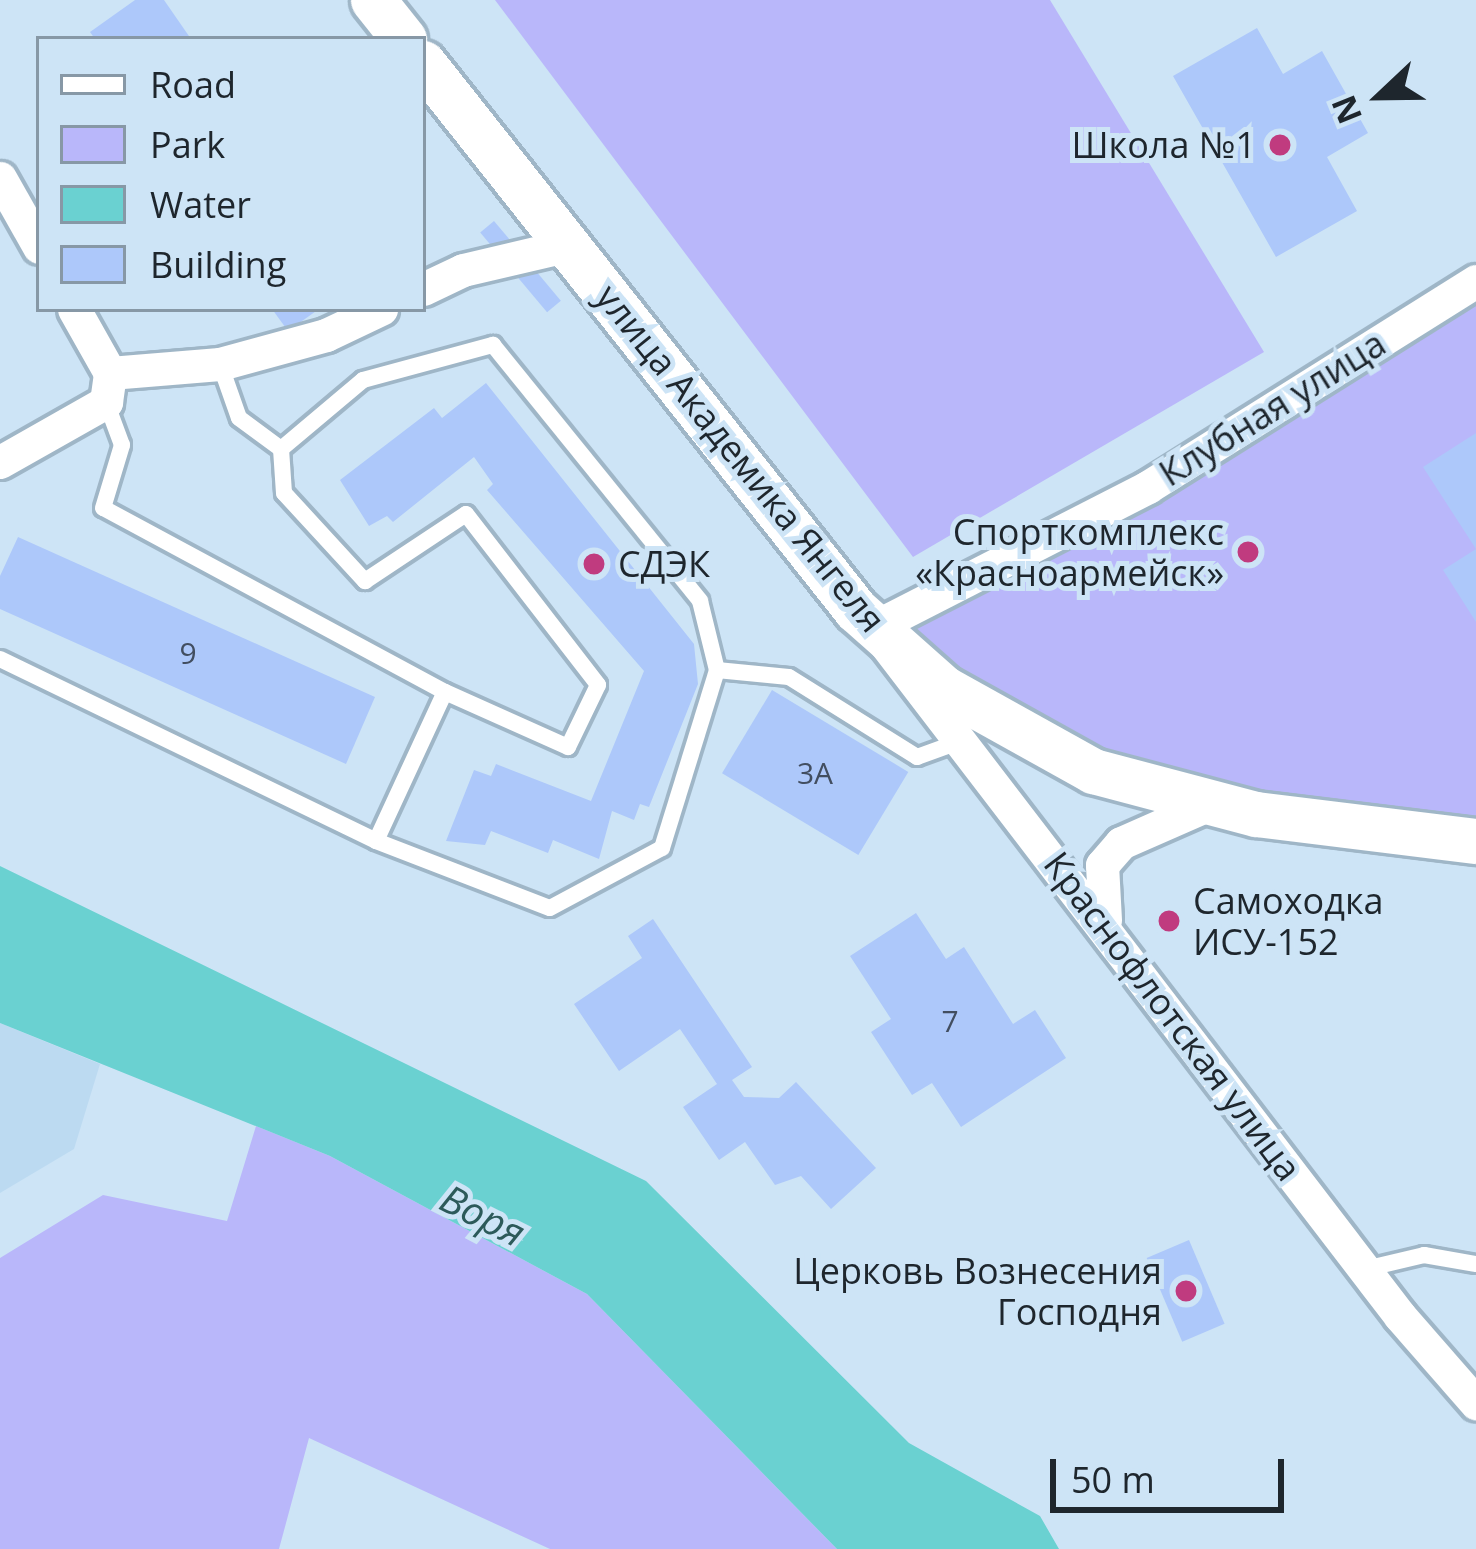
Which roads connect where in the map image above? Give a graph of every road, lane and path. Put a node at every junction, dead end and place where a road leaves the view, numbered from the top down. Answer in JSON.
{"nodes":[{"id":1,"x":373,"y":0,"type":"edge"},
{"id":2,"x":402,"y":36,"type":"edge"},
{"id":3,"x":426,"y":67,"type":"edge"},
{"id":4,"x":0,"y":178,"type":"edge"},
{"id":5,"x":36,"y":242,"type":"edge"},
{"id":6,"x":570,"y":245,"type":"junction"},
{"id":7,"x":1476,"y":280,"type":"edge"},
{"id":8,"x":426,"y":288,"type":"edge"},
{"id":9,"x":75,"y":312,"type":"edge"},
{"id":10,"x":375,"y":312,"type":"edge"},
{"id":11,"x":220,"y":364,"type":"junction"},
{"id":12,"x":108,"y":387,"type":"junction"},
{"id":13,"x":281,"y":449,"type":"junction"},
{"id":14,"x":0,"y":462,"type":"edge"},
{"id":15,"x":873,"y":628,"type":"junction"},
{"id":16,"x":0,"y":659,"type":"edge"},
{"id":17,"x":717,"y":670,"type":"junction"},
{"id":18,"x":445,"y":692,"type":"junction"},
{"id":19,"x":962,"y":741,"type":"junction"},
{"id":20,"x":1212,"y":803,"type":"junction"},
{"id":21,"x":376,"y":841,"type":"junction"},
{"id":22,"x":1476,"y":841,"type":"edge"},
{"id":23,"x":1107,"y":928,"type":"junction"},
{"id":24,"x":1476,"y":1264,"type":"edge"},
{"id":25,"x":1364,"y":1269,"type":"junction"},
{"id":26,"x":1476,"y":1403,"type":"edge"}],
"edges":[{"from":1,"to":2,"type":"main road"},
{"from":3,"to":6,"type":"main road","name":"улица Академика Янгеля"},
{"from":4,"to":5,"type":"street"},
{"from":6,"to":8,"type":"street"},
{"from":6,"to":15,"type":"main road","name":"улица Академика Янгеля"},
{"from":7,"to":15,"type":"street","name":"Клубная улица"},
{"from":9,"to":12,"type":"street"},
{"from":10,"to":11,"type":"street"},
{"from":11,"to":12,"type":"street"},
{"from":11,"to":13,"type":"lane"},
{"from":12,"to":14,"type":"street"},
{"from":12,"to":18,"type":"lane"},
{"from":13,"to":17,"type":"lane"},
{"from":13,"to":18,"type":"lane"},
{"from":15,"to":19,"type":"street","name":"Краснофлотская улица"},
{"from":15,"to":20,"type":"main road","name":"улица Академика Янгеля"},
{"from":16,"to":21,"type":"lane"},
{"from":17,"to":19,"type":"lane"},
{"from":17,"to":21,"type":"lane"},
{"from":18,"to":21,"type":"lane"},
{"from":19,"to":23,"type":"street","name":"Краснофлотская улица"},
{"from":20,"to":22,"type":"main road","name":"улица Академика Янгеля"},
{"from":20,"to":23,"type":"street"},
{"from":23,"to":25,"type":"street","name":"Краснофлотская улица"},
{"from":24,"to":25,"type":"lane"},
{"from":25,"to":26,"type":"street","name":"Краснофлотская улица"}]}
